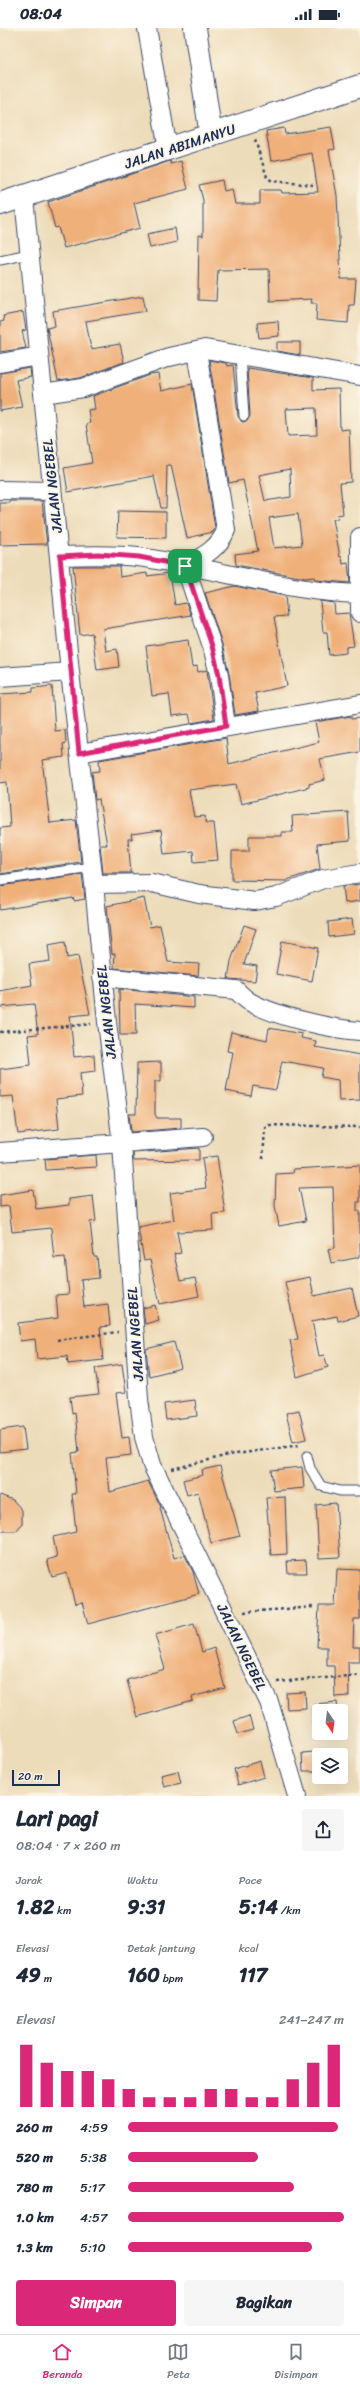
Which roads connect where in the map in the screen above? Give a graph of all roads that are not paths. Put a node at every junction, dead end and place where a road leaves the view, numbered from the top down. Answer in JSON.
{"nodes":[{"id":1,"x":147,"y":28,"type":"edge"},
{"id":2,"x":195,"y":28,"type":"edge"},
{"id":3,"x":360,"y":86,"type":"edge"},
{"id":4,"x":211,"y":136,"type":"junction"},
{"id":5,"x":168,"y":150,"type":"junction"},
{"id":6,"x":24,"y":197,"type":"junction"},
{"id":7,"x":0,"y":204,"type":"edge"},
{"id":8,"x":29,"y":254,"type":"junction"},
{"id":9,"x":0,"y":260,"type":"edge"},
{"id":10,"x":197,"y":351,"type":"junction"},
{"id":11,"x":240,"y":354,"type":"junction"},
{"id":12,"x":39,"y":356,"type":"junction"},
{"id":13,"x":0,"y":363,"type":"edge"},
{"id":14,"x":360,"y":376,"type":"edge"},
{"id":15,"x":43,"y":394,"type":"junction"},
{"id":16,"x":244,"y":416,"type":"dead end"},
{"id":17,"x":0,"y":490,"type":"edge"},
{"id":18,"x":52,"y":491,"type":"junction"},
{"id":19,"x":360,"y":537,"type":"edge"},
{"id":20,"x":60,"y":556,"type":"junction"},
{"id":21,"x":185,"y":566,"type":"junction"},
{"id":22,"x":359,"y":594,"type":"edge"},
{"id":23,"x":360,"y":613,"type":"edge"},
{"id":24,"x":70,"y":672,"type":"junction"},
{"id":25,"x":0,"y":677,"type":"edge"},
{"id":26,"x":360,"y":704,"type":"edge"},
{"id":27,"x":226,"y":726,"type":"junction"},
{"id":28,"x":79,"y":753,"type":"junction"},
{"id":29,"x":360,"y":873,"type":"edge"},
{"id":30,"x":93,"y":876,"type":"junction"},
{"id":31,"x":0,"y":880,"type":"edge"},
{"id":32,"x":102,"y":977,"type":"junction"},
{"id":33,"x":360,"y":1031,"type":"edge"},
{"id":34,"x":203,"y":1138,"type":"dead end"},
{"id":35,"x":122,"y":1144,"type":"junction"},
{"id":36,"x":0,"y":1152,"type":"edge"},
{"id":37,"x":307,"y":1456,"type":"road end"},
{"id":38,"x":360,"y":1492,"type":"edge"},
{"id":39,"x":297,"y":1796,"type":"edge"}],
"edges":[{"from":1,"to":5,"type":"street"},
{"from":2,"to":4,"type":"street"},
{"from":3,"to":4,"type":"street","name":"JALAN ABIMANYU"},
{"from":4,"to":5,"type":"street","name":"JALAN ABIMANYU"},
{"from":5,"to":6,"type":"street","name":"JALAN ABIMANYU"},
{"from":6,"to":7,"type":"street","name":"JALAN ABIMANYU"},
{"from":6,"to":8,"type":"street","name":"JALAN NGEBEL"},
{"from":8,"to":9,"type":"lane"},
{"from":8,"to":12,"type":"street","name":"JALAN NGEBEL"},
{"from":10,"to":11,"type":"street"},
{"from":10,"to":15,"type":"street"},
{"from":10,"to":21,"type":"street"},
{"from":11,"to":14,"type":"street"},
{"from":11,"to":16,"type":"lane"},
{"from":12,"to":13,"type":"street"},
{"from":12,"to":15,"type":"street","name":"JALAN NGEBEL"},
{"from":15,"to":18,"type":"street","name":"JALAN NGEBEL"},
{"from":17,"to":18,"type":"street"},
{"from":18,"to":20,"type":"street","name":"JALAN NGEBEL"},
{"from":19,"to":22,"type":"street"},
{"from":20,"to":21,"type":"street"},
{"from":20,"to":24,"type":"street","name":"JALAN NGEBEL"},
{"from":21,"to":22,"type":"street"},
{"from":21,"to":27,"type":"street"},
{"from":22,"to":23,"type":"street"},
{"from":24,"to":25,"type":"street"},
{"from":24,"to":28,"type":"street","name":"JALAN NGEBEL"},
{"from":26,"to":27,"type":"street"},
{"from":27,"to":28,"type":"street"},
{"from":28,"to":30,"type":"street","name":"JALAN NGEBEL"},
{"from":29,"to":30,"type":"street"},
{"from":30,"to":31,"type":"lane"},
{"from":30,"to":32,"type":"street","name":"JALAN NGEBEL"},
{"from":32,"to":33,"type":"street"},
{"from":32,"to":35,"type":"street","name":"JALAN NGEBEL"},
{"from":34,"to":35,"type":"street"},
{"from":35,"to":36,"type":"street"},
{"from":35,"to":39,"type":"street","name":"JALAN NGEBEL"},
{"from":37,"to":38,"type":"lane"}]}
